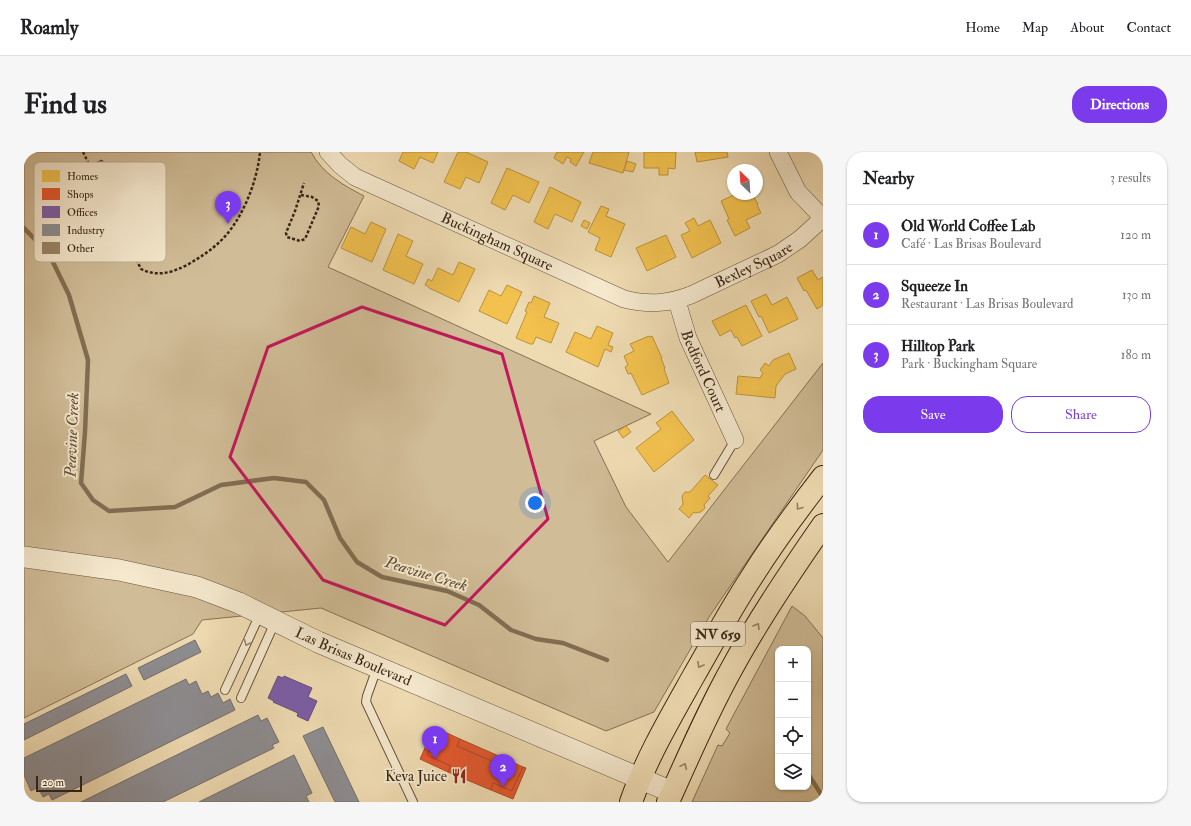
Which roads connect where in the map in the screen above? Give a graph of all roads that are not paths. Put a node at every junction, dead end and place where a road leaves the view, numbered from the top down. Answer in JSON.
{"nodes":[{"id":1,"x":328,"y":152,"type":"edge"},
{"id":2,"x":778,"y":152,"type":"edge"},
{"id":3,"x":823,"y":218,"type":"edge"},
{"id":4,"x":677,"y":301,"type":"junction"},
{"id":5,"x":735,"y":440,"type":"joint"},
{"id":6,"x":714,"y":475,"type":"dead end"},
{"id":7,"x":823,"y":476,"type":"edge"},
{"id":8,"x":823,"y":525,"type":"edge"},
{"id":9,"x":24,"y":557,"type":"edge"},
{"id":10,"x":268,"y":617,"type":"junction"},
{"id":11,"x":378,"y":667,"type":"junction"},
{"id":12,"x":225,"y":690,"type":"dead end"},
{"id":13,"x":241,"y":698,"type":"dead end"},
{"id":14,"x":639,"y":778,"type":"junction"},
{"id":15,"x":670,"y":797,"type":"edge"},
{"id":16,"x":413,"y":802,"type":"edge"},
{"id":17,"x":630,"y":802,"type":"edge"}],
"edges":[{"from":1,"to":4,"type":"street","name":"Buckingham Square"},
{"from":2,"to":3,"type":"street"},
{"from":3,"to":4,"type":"street","name":"Bexley Square"},
{"from":4,"to":5,"type":"street","name":"Bedford Court"},
{"from":5,"to":6,"type":"lane"},
{"from":7,"to":14,"type":"main road","number":"NV 659","one_way":true},
{"from":15,"to":8,"type":"main road","number":"NV 659","one_way":true},
{"from":9,"to":10,"type":"street","name":"Las Brisas Boulevard"},
{"from":10,"to":11,"type":"street","name":"Las Brisas Boulevard"},
{"from":10,"to":12,"type":"lane","one_way":true},
{"from":10,"to":13,"type":"lane"},
{"from":11,"to":14,"type":"street","name":"Las Brisas Boulevard"},
{"from":11,"to":16,"type":"lane"},
{"from":14,"to":15,"type":"street","name":"Las Brisas Boulevard"},
{"from":14,"to":17,"type":"main road","number":"NV 659"}]}
